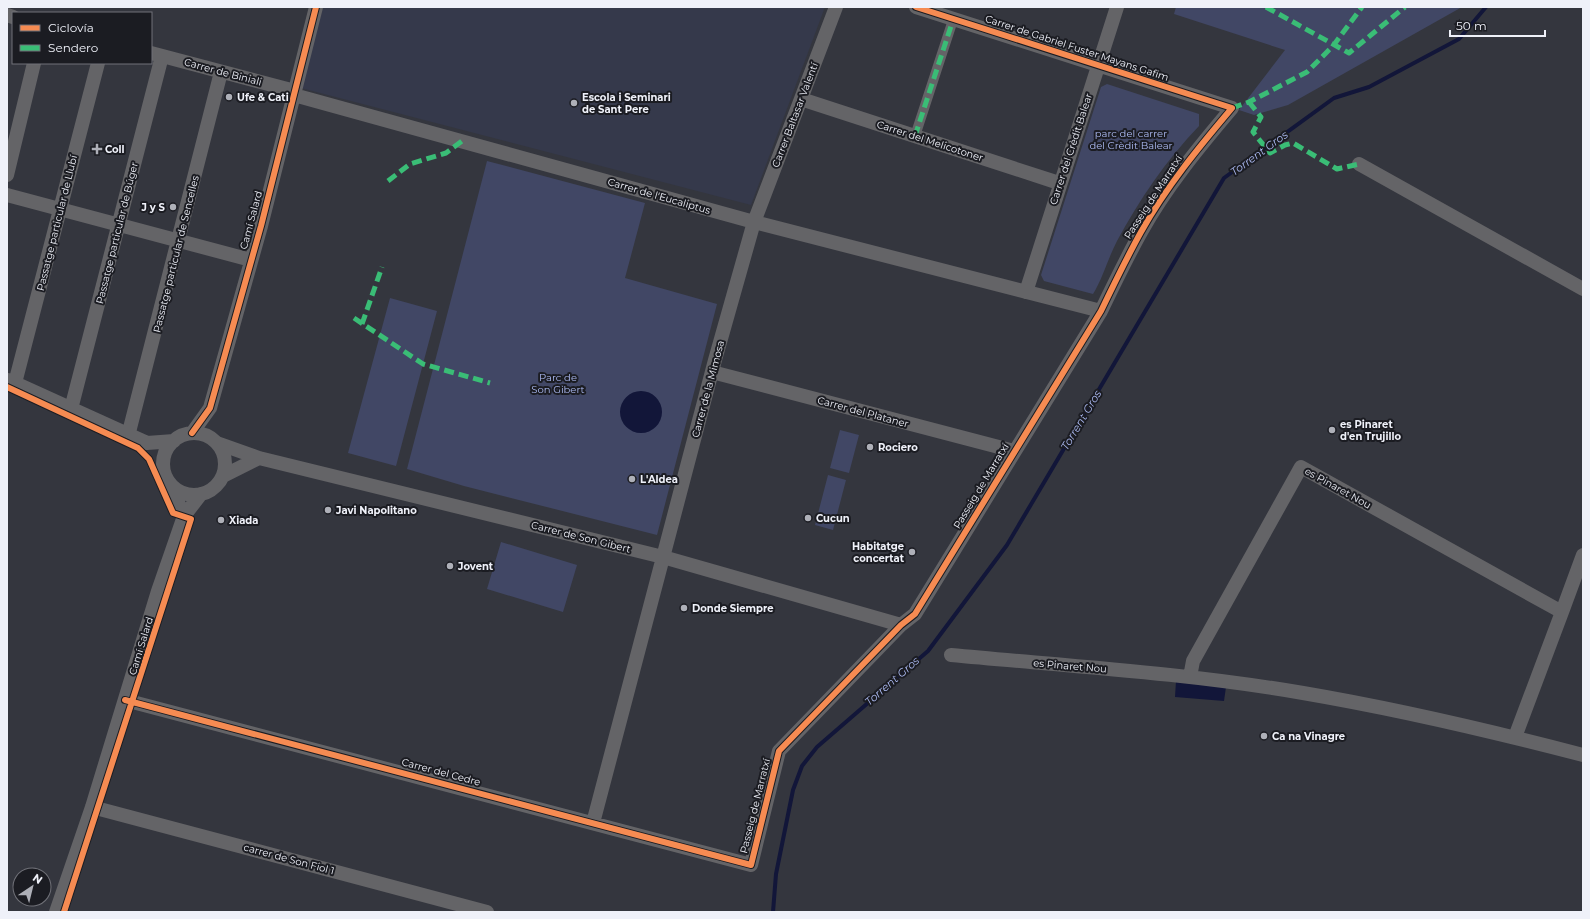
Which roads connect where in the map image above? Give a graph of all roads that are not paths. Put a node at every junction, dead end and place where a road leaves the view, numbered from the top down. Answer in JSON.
{"nodes":[{"id":1,"x":316,"y":7,"type":"edge"},
{"id":2,"x":836,"y":7,"type":"edge"},
{"id":3,"x":916,"y":7,"type":"edge"},
{"id":4,"x":1117,"y":7,"type":"edge"},
{"id":5,"x":953,"y":20,"type":"junction"},
{"id":6,"x":157,"y":55,"type":"edge"},
{"id":7,"x":34,"y":64,"type":"edge"},
{"id":8,"x":98,"y":64,"type":"edge"},
{"id":9,"x":1098,"y":65,"type":"junction"},
{"id":10,"x":221,"y":72,"type":"junction"},
{"id":11,"x":294,"y":93,"type":"junction"},
{"id":12,"x":801,"y":99,"type":"junction"},
{"id":13,"x":1232,"y":108,"type":"joint"},
{"id":14,"x":915,"y":136,"type":"junction"},
{"id":15,"x":1359,"y":164,"type":"dead end"},
{"id":16,"x":7,"y":176,"type":"edge"},
{"id":17,"x":1059,"y":183,"type":"junction"},
{"id":18,"x":7,"y":195,"type":"edge"},
{"id":19,"x":61,"y":209,"type":"junction"},
{"id":20,"x":754,"y":222,"type":"junction"},
{"id":21,"x":120,"y":224,"type":"junction"},
{"id":22,"x":180,"y":241,"type":"junction"},
{"id":23,"x":251,"y":260,"type":"junction"},
{"id":24,"x":1583,"y":289,"type":"edge"},
{"id":25,"x":1026,"y":292,"type":"junction"},
{"id":26,"x":1101,"y":311,"type":"junction"},
{"id":27,"x":712,"y":372,"type":"junction"},
{"id":28,"x":11,"y":381,"type":"edge"},
{"id":29,"x":210,"y":408,"type":"junction"},
{"id":30,"x":71,"y":409,"type":"junction"},
{"id":31,"x":192,"y":433,"type":"junction"},
{"id":32,"x":128,"y":436,"type":"junction"},
{"id":33,"x":174,"y":441,"type":"junction"},
{"id":34,"x":215,"y":441,"type":"junction"},
{"id":35,"x":147,"y":443,"type":"junction"},
{"id":36,"x":1014,"y":451,"type":"junction"},
{"id":37,"x":259,"y":458,"type":"junction"},
{"id":38,"x":163,"y":464,"type":"junction"},
{"id":39,"x":223,"y":476,"type":"junction"},
{"id":40,"x":169,"y":482,"type":"junction"},
{"id":41,"x":201,"y":494,"type":"junction"},
{"id":42,"x":184,"y":516,"type":"junction"},
{"id":43,"x":1583,"y":555,"type":"edge"},
{"id":44,"x":663,"y":557,"type":"junction"},
{"id":45,"x":1562,"y":612,"type":"junction"},
{"id":46,"x":901,"y":625,"type":"junction"},
{"id":47,"x":951,"y":655,"type":"dead end"},
{"id":48,"x":1190,"y":677,"type":"junction"},
{"id":49,"x":125,"y":700,"type":"junction"},
{"id":50,"x":1515,"y":737,"type":"junction"},
{"id":51,"x":1583,"y":755,"type":"edge"},
{"id":52,"x":92,"y":807,"type":"junction"},
{"id":53,"x":593,"y":823,"type":"junction"},
{"id":54,"x":751,"y":865,"type":"joint"},
{"id":55,"x":56,"y":912,"type":"edge"},
{"id":56,"x":487,"y":912,"type":"edge"}],
"edges":[{"from":1,"to":11,"type":"street","name":"Camí Salard"},
{"from":2,"to":12,"type":"street","name":"Carrer Baltasar Valentí"},
{"from":3,"to":5,"type":"street","name":"Carrer de Gabriel Fuster Mayans Gafim"},
{"from":4,"to":9,"type":"street","name":"Carrer del Crèdit Balear"},
{"from":5,"to":9,"type":"street","name":"Carrer de Gabriel Fuster Mayans Gafim"},
{"from":5,"to":14,"type":"street"},
{"from":6,"to":10,"type":"street","name":"Carrer de Biniali"},
{"from":6,"to":21,"type":"street","name":"Passatge particular de Búger"},
{"from":7,"to":16,"type":"street"},
{"from":8,"to":19,"type":"street","name":"Passatge particular de Llubí"},
{"from":9,"to":13,"type":"street","name":"Carrer de Gabriel Fuster Mayans Gafim"},
{"from":9,"to":17,"type":"street","name":"Carrer del Crèdit Balear"},
{"from":10,"to":11,"type":"street","name":"Carrer de Biniali"},
{"from":10,"to":22,"type":"street","name":"Passatge particular de Sencelles"},
{"from":11,"to":20,"type":"street","name":"Carrer de l'Eucaliptus"},
{"from":11,"to":23,"type":"street","name":"Camí Salard"},
{"from":12,"to":14,"type":"street","name":"Carrer del Melicotoner"},
{"from":12,"to":20,"type":"street","name":"Carrer Baltasar Valentí"},
{"from":13,"to":26,"type":"street","name":"Passeig de Marratxí"},
{"from":14,"to":17,"type":"street","name":"Carrer del Melicotoner"},
{"from":15,"to":24,"type":"street"},
{"from":17,"to":25,"type":"street","name":"Carrer del Crèdit Balear"},
{"from":18,"to":19,"type":"street"},
{"from":19,"to":21,"type":"street"},
{"from":19,"to":28,"type":"street","name":"Passatge particular de Llubí"},
{"from":20,"to":25,"type":"street","name":"Carrer de l'Eucaliptus"},
{"from":20,"to":27,"type":"street","name":"Carrer de la Mimosa"},
{"from":21,"to":22,"type":"street"},
{"from":21,"to":30,"type":"street","name":"Passatge particular de Búger"},
{"from":22,"to":23,"type":"street"},
{"from":22,"to":32,"type":"street","name":"Passatge particular de Sencelles"},
{"from":23,"to":29,"type":"street","name":"Camí Salard"},
{"from":25,"to":26,"type":"street","name":"Carrer de l'Eucaliptus"},
{"from":26,"to":36,"type":"street","name":"Passeig de Marratxí"},
{"from":27,"to":36,"type":"street","name":"Carrer del Plataner"},
{"from":27,"to":44,"type":"street","name":"Carrer de la Mimosa"},
{"from":28,"to":30,"type":"street"},
{"from":29,"to":31,"type":"street","name":"Camí Salard"},
{"from":29,"to":34,"type":"street","name":"Camí Salard"},
{"from":30,"to":32,"type":"street"},
{"from":31,"to":33,"type":"street"},
{"from":31,"to":34,"type":"street"},
{"from":32,"to":35,"type":"street"},
{"from":33,"to":35,"type":"street"},
{"from":33,"to":38,"type":"street"},
{"from":34,"to":37,"type":"street","name":"Carrer de Son Gibert"},
{"from":34,"to":39,"type":"street"},
{"from":35,"to":38,"type":"street"},
{"from":36,"to":46,"type":"street","name":"Passeig de Marratxí"},
{"from":37,"to":39,"type":"street"},
{"from":37,"to":44,"type":"street","name":"Carrer de Son Gibert"},
{"from":38,"to":40,"type":"street"},
{"from":39,"to":41,"type":"street"},
{"from":40,"to":41,"type":"street"},
{"from":40,"to":42,"type":"street"},
{"from":41,"to":42,"type":"street","name":"Camí Salard"},
{"from":42,"to":49,"type":"street","name":"Camí Salard"},
{"from":43,"to":45,"type":"street"},
{"from":44,"to":46,"type":"street","name":"Carrer de Son Gibert"},
{"from":44,"to":53,"type":"street","name":"Carrer de la Mimosa"},
{"from":45,"to":48,"type":"street","name":"es Pinaret Nou"},
{"from":45,"to":50,"type":"street"},
{"from":46,"to":54,"type":"street","name":"Passeig de Marratxí"},
{"from":47,"to":48,"type":"street","name":"es Pinaret Nou"},
{"from":48,"to":50,"type":"street","name":"es Pinaret Nou"},
{"from":49,"to":52,"type":"street","name":"Camí Salard"},
{"from":49,"to":53,"type":"street","name":"Carrer del Cedre"},
{"from":50,"to":51,"type":"street","name":"es Pinaret Nou"},
{"from":52,"to":55,"type":"street","name":"Camí Salard"},
{"from":52,"to":56,"type":"street","name":"carrer de Son Fiol 1"},
{"from":53,"to":54,"type":"street","name":"Carrer del Cedre"}]}
